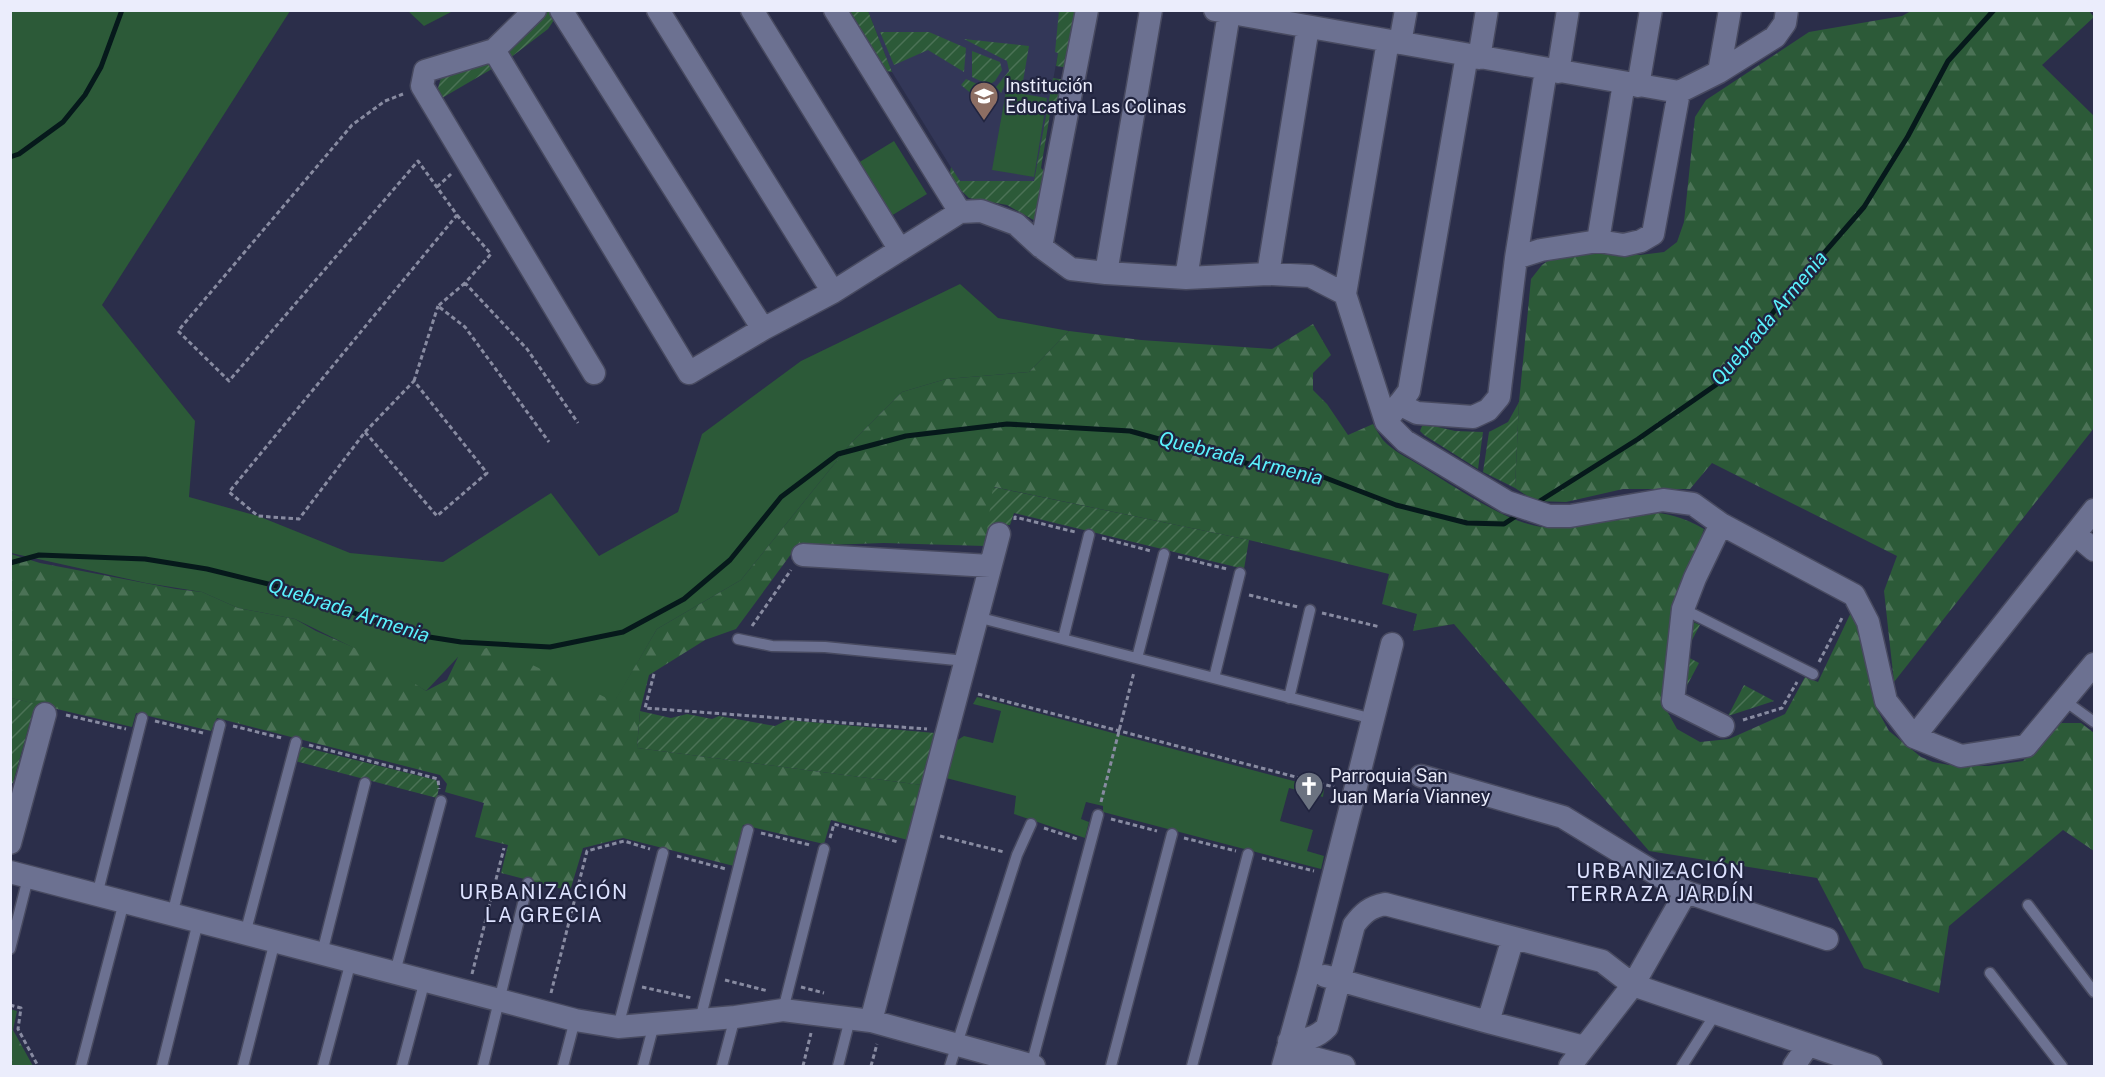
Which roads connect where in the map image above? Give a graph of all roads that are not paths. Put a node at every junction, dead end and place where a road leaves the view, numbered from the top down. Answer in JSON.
{"nodes":[{"id":1,"x":535,"y":10,"type":"edge"},
{"id":2,"x":561,"y":10,"type":"edge"},
{"id":3,"x":658,"y":10,"type":"edge"},
{"id":4,"x":752,"y":10,"type":"edge"},
{"id":5,"x":835,"y":10,"type":"edge"},
{"id":6,"x":1087,"y":10,"type":"edge"},
{"id":7,"x":1151,"y":10,"type":"edge"},
{"id":8,"x":1406,"y":10,"type":"edge"},
{"id":9,"x":1487,"y":10,"type":"edge"},
{"id":10,"x":1568,"y":10,"type":"edge"},
{"id":11,"x":1651,"y":10,"type":"edge"},
{"id":12,"x":1730,"y":10,"type":"edge"},
{"id":13,"x":1787,"y":10,"type":"edge"},
{"id":14,"x":1233,"y":12,"type":"edge"},
{"id":15,"x":1319,"y":22,"type":"edge"},
{"id":16,"x":1394,"y":42,"type":"junction"},
{"id":17,"x":494,"y":50,"type":"junction"},
{"id":18,"x":1473,"y":57,"type":"junction"},
{"id":19,"x":1552,"y":71,"type":"junction"},
{"id":20,"x":1719,"y":72,"type":"junction"},
{"id":21,"x":1631,"y":84,"type":"junction"},
{"id":22,"x":1679,"y":92,"type":"junction"},
{"id":23,"x":960,"y":212,"type":"junction"},
{"id":24,"x":1598,"y":241,"type":"junction"},
{"id":25,"x":1041,"y":247,"type":"junction"},
{"id":26,"x":900,"y":250,"type":"junction"},
{"id":27,"x":1516,"y":258,"type":"junction"},
{"id":28,"x":1106,"y":273,"type":"junction"},
{"id":29,"x":1268,"y":274,"type":"junction"},
{"id":30,"x":1186,"y":278,"type":"junction"},
{"id":31,"x":833,"y":292,"type":"junction"},
{"id":32,"x":1345,"y":294,"type":"junction"},
{"id":33,"x":763,"y":329,"type":"junction"},
{"id":34,"x":594,"y":373,"type":"dead end"},
{"id":35,"x":1392,"y":413,"type":"junction"},
{"id":36,"x":2094,"y":510,"type":"edge"},
{"id":37,"x":1721,"y":524,"type":"junction"},
{"id":38,"x":999,"y":534,"type":"road end"},
{"id":39,"x":2075,"y":534,"type":"junction"},
{"id":40,"x":1089,"y":535,"type":"road end"},
{"id":41,"x":2094,"y":550,"type":"edge"},
{"id":42,"x":1164,"y":554,"type":"road end"},
{"id":43,"x":802,"y":555,"type":"road end"},
{"id":44,"x":990,"y":566,"type":"junction"},
{"id":45,"x":1240,"y":573,"type":"road end"},
{"id":46,"x":1683,"y":609,"type":"junction"},
{"id":47,"x":1310,"y":610,"type":"dead end"},
{"id":48,"x":977,"y":617,"type":"junction"},
{"id":49,"x":1063,"y":639,"type":"junction"},
{"id":50,"x":740,"y":640,"type":"road end"},
{"id":51,"x":1392,"y":644,"type":"dead end"},
{"id":52,"x":1137,"y":658,"type":"junction"},
{"id":53,"x":966,"y":661,"type":"junction"},
{"id":54,"x":2094,"y":664,"type":"edge"},
{"id":55,"x":1808,"y":672,"type":"road end"},
{"id":56,"x":1214,"y":678,"type":"junction"},
{"id":57,"x":1289,"y":698,"type":"junction"},
{"id":58,"x":2065,"y":700,"type":"junction"},
{"id":59,"x":142,"y":718,"type":"road end"},
{"id":60,"x":1373,"y":719,"type":"junction"},
{"id":61,"x":54,"y":720,"type":"road end"},
{"id":62,"x":2094,"y":722,"type":"edge"},
{"id":63,"x":220,"y":725,"type":"road end"},
{"id":64,"x":1723,"y":726,"type":"road end"},
{"id":65,"x":1914,"y":737,"type":"junction"},
{"id":66,"x":296,"y":742,"type":"road end"},
{"id":67,"x":1421,"y":776,"type":"dead end"},
{"id":68,"x":365,"y":783,"type":"dead end"},
{"id":69,"x":17,"y":794,"type":"edge"},
{"id":70,"x":441,"y":801,"type":"road end"},
{"id":71,"x":1098,"y":815,"type":"road end"},
{"id":72,"x":1031,"y":824,"type":"road end"},
{"id":73,"x":748,"y":830,"type":"dead end"},
{"id":74,"x":1172,"y":834,"type":"road end"},
{"id":75,"x":10,"y":843,"type":"edge"},
{"id":76,"x":824,"y":849,"type":"dead end"},
{"id":77,"x":663,"y":853,"type":"dead end"},
{"id":78,"x":1248,"y":854,"type":"road end"},
{"id":79,"x":19,"y":875,"type":"edge"},
{"id":80,"x":528,"y":883,"type":"dead end"},
{"id":81,"x":1686,"y":892,"type":"junction"},
{"id":82,"x":97,"y":895,"type":"junction"},
{"id":83,"x":124,"y":902,"type":"junction"},
{"id":84,"x":2028,"y":905,"type":"dead end"},
{"id":85,"x":172,"y":915,"type":"junction"},
{"id":86,"x":198,"y":922,"type":"junction"},
{"id":87,"x":245,"y":934,"type":"junction"},
{"id":88,"x":1513,"y":938,"type":"junction"},
{"id":89,"x":1827,"y":939,"type":"dead end"},
{"id":90,"x":275,"y":941,"type":"junction"},
{"id":91,"x":10,"y":949,"type":"edge"},
{"id":92,"x":322,"y":953,"type":"junction"},
{"id":93,"x":351,"y":961,"type":"junction"},
{"id":94,"x":395,"y":972,"type":"junction"},
{"id":95,"x":1309,"y":972,"type":"junction"},
{"id":96,"x":1990,"y":973,"type":"dead end"},
{"id":97,"x":1338,"y":979,"type":"junction"},
{"id":98,"x":424,"y":980,"type":"junction"},
{"id":99,"x":1633,"y":985,"type":"junction"},
{"id":100,"x":2094,"y":992,"type":"edge"},
{"id":101,"x":500,"y":1000,"type":"junction"},
{"id":102,"x":785,"y":1003,"type":"junction"},
{"id":103,"x":703,"y":1011,"type":"junction"},
{"id":104,"x":1716,"y":1013,"type":"junction"},
{"id":105,"x":735,"y":1017,"type":"junction"},
{"id":106,"x":575,"y":1020,"type":"junction"},
{"id":107,"x":861,"y":1020,"type":"junction"},
{"id":108,"x":1488,"y":1022,"type":"junction"},
{"id":109,"x":654,"y":1024,"type":"junction"},
{"id":110,"x":618,"y":1027,"type":"junction"},
{"id":111,"x":956,"y":1045,"type":"junction"},
{"id":112,"x":1808,"y":1045,"type":"junction"},
{"id":113,"x":1584,"y":1047,"type":"junction"},
{"id":114,"x":1286,"y":1053,"type":"edge"},
{"id":115,"x":81,"y":1066,"type":"edge"},
{"id":116,"x":162,"y":1066,"type":"edge"},
{"id":117,"x":243,"y":1066,"type":"edge"},
{"id":118,"x":323,"y":1066,"type":"edge"},
{"id":119,"x":402,"y":1066,"type":"edge"},
{"id":120,"x":483,"y":1066,"type":"edge"},
{"id":121,"x":563,"y":1066,"type":"edge"},
{"id":122,"x":643,"y":1066,"type":"edge"},
{"id":123,"x":722,"y":1066,"type":"edge"},
{"id":124,"x":838,"y":1066,"type":"edge"},
{"id":125,"x":950,"y":1066,"type":"edge"},
{"id":126,"x":1032,"y":1066,"type":"edge"},
{"id":127,"x":1111,"y":1066,"type":"edge"},
{"id":128,"x":1192,"y":1066,"type":"edge"},
{"id":129,"x":1344,"y":1066,"type":"edge"},
{"id":130,"x":1570,"y":1066,"type":"edge"},
{"id":131,"x":1682,"y":1066,"type":"edge"},
{"id":132,"x":1794,"y":1066,"type":"edge"},
{"id":133,"x":1871,"y":1066,"type":"edge"},
{"id":134,"x":2062,"y":1066,"type":"edge"}],
"edges":[{"from":1,"to":17,"type":"street"},
{"from":2,"to":33,"type":"street"},
{"from":3,"to":31,"type":"street"},
{"from":4,"to":26,"type":"street"},
{"from":5,"to":23,"type":"street"},
{"from":6,"to":25,"type":"street"},
{"from":7,"to":28,"type":"street"},
{"from":8,"to":16,"type":"street"},
{"from":9,"to":18,"type":"street"},
{"from":10,"to":19,"type":"street"},
{"from":11,"to":21,"type":"street"},
{"from":12,"to":20,"type":"street"},
{"from":13,"to":20,"type":"street"},
{"from":14,"to":15,"type":"street"},
{"from":14,"to":30,"type":"street"},
{"from":15,"to":16,"type":"street"},
{"from":15,"to":29,"type":"street"},
{"from":16,"to":18,"type":"street"},
{"from":16,"to":32,"type":"street"},
{"from":17,"to":33,"type":"street"},
{"from":17,"to":34,"type":"street"},
{"from":18,"to":19,"type":"street"},
{"from":18,"to":35,"type":"street"},
{"from":19,"to":21,"type":"street"},
{"from":19,"to":27,"type":"street"},
{"from":20,"to":22,"type":"street"},
{"from":21,"to":22,"type":"street"},
{"from":21,"to":24,"type":"street"},
{"from":22,"to":24,"type":"street"},
{"from":23,"to":25,"type":"street"},
{"from":23,"to":26,"type":"street"},
{"from":24,"to":27,"type":"street"},
{"from":25,"to":28,"type":"street"},
{"from":26,"to":31,"type":"street"},
{"from":27,"to":35,"type":"street"},
{"from":28,"to":30,"type":"street"},
{"from":29,"to":30,"type":"street"},
{"from":29,"to":32,"type":"street"},
{"from":31,"to":33,"type":"street"},
{"from":32,"to":35,"type":"street"},
{"from":35,"to":37,"type":"street"},
{"from":36,"to":39,"type":"street"},
{"from":37,"to":46,"type":"street"},
{"from":37,"to":65,"type":"street"},
{"from":38,"to":44,"type":"street"},
{"from":39,"to":41,"type":"street"},
{"from":39,"to":65,"type":"street"},
{"from":40,"to":49,"type":"lane"},
{"from":42,"to":52,"type":"lane"},
{"from":43,"to":44,"type":"street"},
{"from":44,"to":48,"type":"street"},
{"from":45,"to":56,"type":"lane"},
{"from":46,"to":55,"type":"lane"},
{"from":46,"to":64,"type":"street"},
{"from":47,"to":57,"type":"lane"},
{"from":48,"to":49,"type":"lane"},
{"from":48,"to":53,"type":"street"},
{"from":49,"to":52,"type":"lane"},
{"from":50,"to":53,"type":"lane"},
{"from":51,"to":60,"type":"street"},
{"from":52,"to":56,"type":"lane"},
{"from":53,"to":107,"type":"street"},
{"from":54,"to":58,"type":"street"},
{"from":56,"to":57,"type":"lane"},
{"from":57,"to":60,"type":"lane"},
{"from":58,"to":62,"type":"lane"},
{"from":58,"to":65,"type":"street"},
{"from":59,"to":82,"type":"lane"},
{"from":60,"to":95,"type":"street"},
{"from":61,"to":69,"type":"street"},
{"from":63,"to":85,"type":"lane"},
{"from":66,"to":87,"type":"lane"},
{"from":67,"to":81,"type":"street"},
{"from":68,"to":92,"type":"lane"},
{"from":69,"to":75,"type":"street"},
{"from":70,"to":94,"type":"lane"},
{"from":71,"to":126,"type":"lane"},
{"from":72,"to":111,"type":"lane"},
{"from":73,"to":103,"type":"lane"},
{"from":74,"to":127,"type":"lane"},
{"from":76,"to":102,"type":"lane"},
{"from":77,"to":110,"type":"lane"},
{"from":78,"to":128,"type":"lane"},
{"from":79,"to":82,"type":"street"},
{"from":79,"to":91,"type":"lane"},
{"from":80,"to":101,"type":"lane"},
{"from":81,"to":89,"type":"street"},
{"from":81,"to":99,"type":"street"},
{"from":82,"to":83,"type":"street"},
{"from":83,"to":85,"type":"street"},
{"from":83,"to":115,"type":"lane"},
{"from":84,"to":100,"type":"lane"},
{"from":85,"to":86,"type":"street"},
{"from":86,"to":87,"type":"street"},
{"from":86,"to":116,"type":"lane"},
{"from":87,"to":90,"type":"street"},
{"from":88,"to":97,"type":"street"},
{"from":88,"to":99,"type":"street"},
{"from":88,"to":108,"type":"street"},
{"from":90,"to":92,"type":"street"},
{"from":90,"to":117,"type":"lane"},
{"from":92,"to":93,"type":"street"},
{"from":93,"to":94,"type":"street"},
{"from":93,"to":118,"type":"lane"},
{"from":94,"to":98,"type":"street"},
{"from":95,"to":97,"type":"street"},
{"from":95,"to":114,"type":"street"},
{"from":96,"to":134,"type":"lane"},
{"from":97,"to":108,"type":"street"},
{"from":97,"to":114,"type":"street"},
{"from":98,"to":101,"type":"street"},
{"from":98,"to":119,"type":"lane"},
{"from":99,"to":104,"type":"street"},
{"from":99,"to":113,"type":"street"},
{"from":101,"to":106,"type":"street"},
{"from":101,"to":120,"type":"lane"},
{"from":102,"to":105,"type":"street"},
{"from":102,"to":107,"type":"street"},
{"from":103,"to":105,"type":"street"},
{"from":103,"to":109,"type":"street"},
{"from":104,"to":112,"type":"street"},
{"from":104,"to":131,"type":"lane"},
{"from":105,"to":123,"type":"lane"},
{"from":106,"to":110,"type":"street"},
{"from":106,"to":121,"type":"lane"},
{"from":107,"to":111,"type":"street"},
{"from":107,"to":124,"type":"lane"},
{"from":108,"to":113,"type":"street"},
{"from":109,"to":110,"type":"street"},
{"from":109,"to":122,"type":"lane"},
{"from":111,"to":125,"type":"lane"},
{"from":111,"to":126,"type":"street"},
{"from":112,"to":132,"type":"street"},
{"from":112,"to":133,"type":"street"},
{"from":113,"to":130,"type":"street"},
{"from":114,"to":129,"type":"street"}]}
